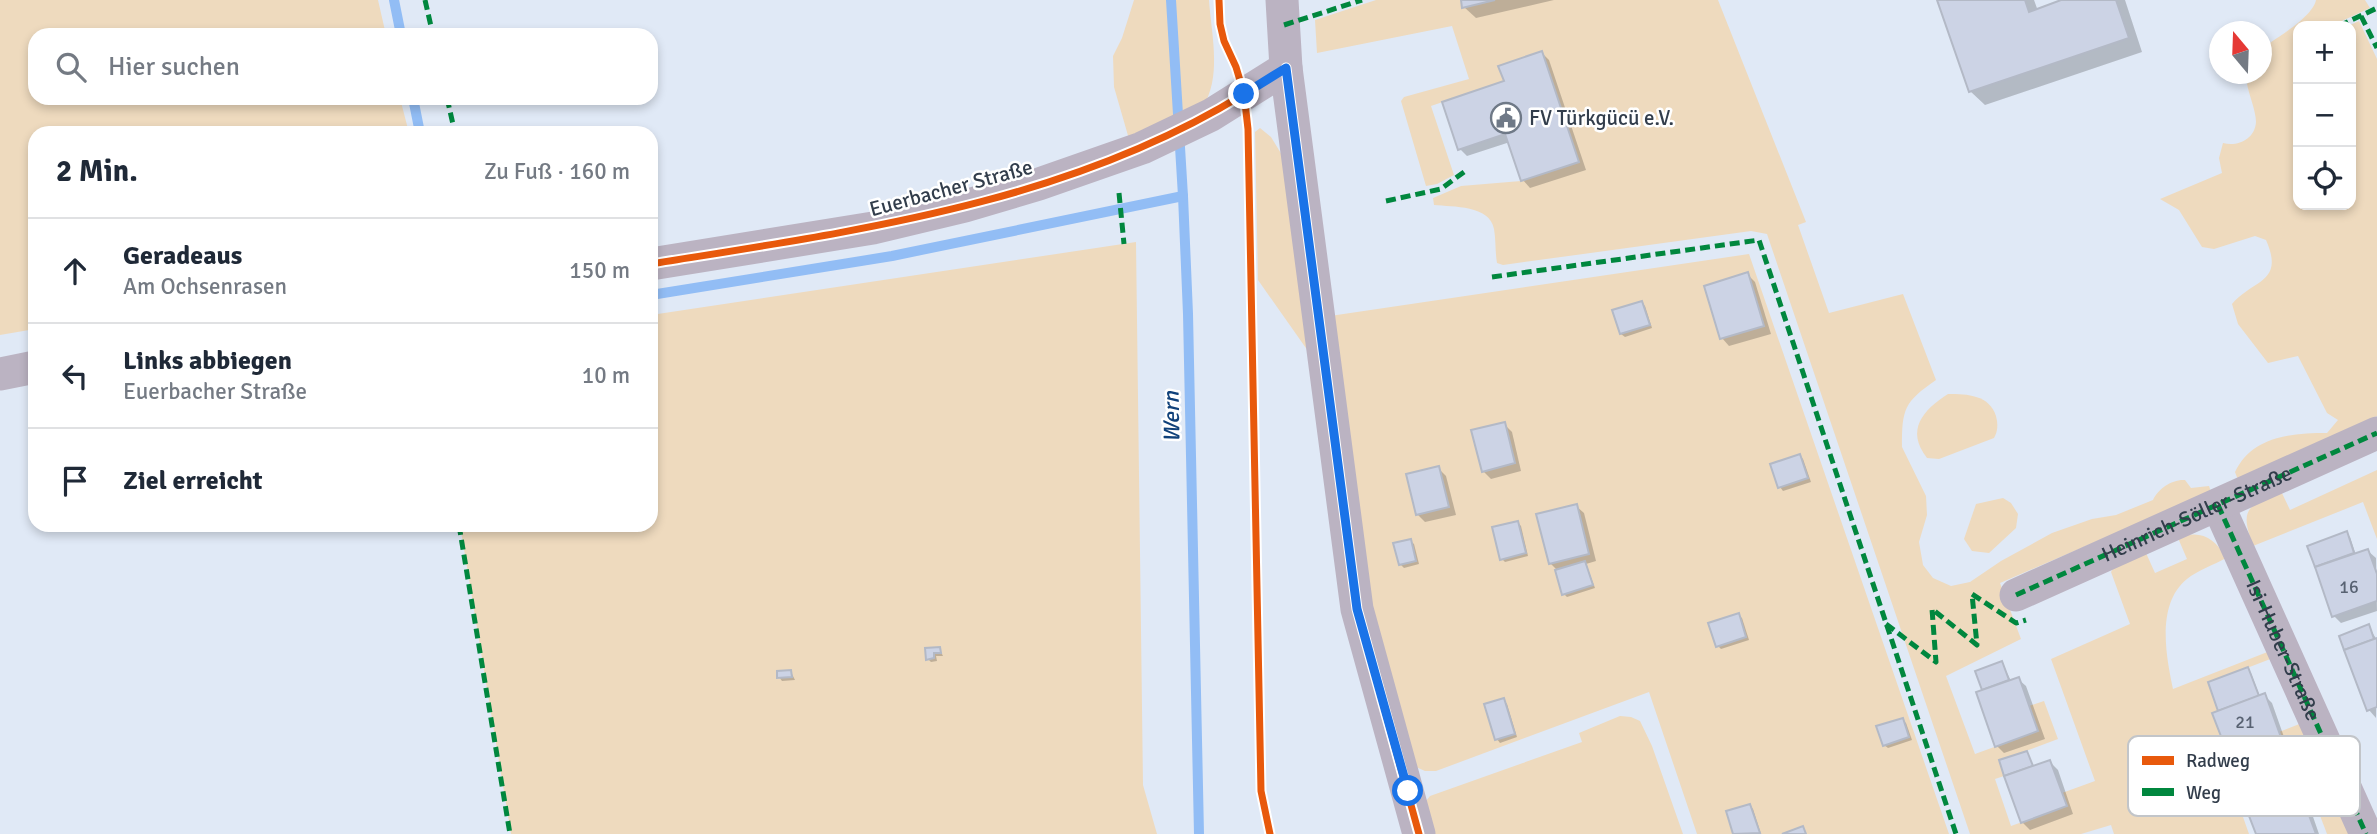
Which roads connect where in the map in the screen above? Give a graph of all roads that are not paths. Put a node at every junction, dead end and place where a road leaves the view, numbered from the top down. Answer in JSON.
{"nodes":[{"id":1,"x":1282,"y":0,"type":"edge"},
{"id":2,"x":1286,"y":68,"type":"junction"},
{"id":3,"x":658,"y":263,"type":"edge"},
{"id":4,"x":28,"y":368,"type":"edge"},
{"id":5,"x":0,"y":374,"type":"edge"},
{"id":6,"x":2377,"y":433,"type":"edge"},
{"id":7,"x":2218,"y":505,"type":"junction"},
{"id":8,"x":2016,"y":595,"type":"dead end"},
{"id":9,"x":2322,"y":736,"type":"edge"},
{"id":10,"x":2358,"y":816,"type":"edge"},
{"id":11,"x":1419,"y":834,"type":"edge"},
{"id":12,"x":2366,"y":834,"type":"edge"}],
"edges":[{"from":1,"to":2,"type":"street"},
{"from":2,"to":3,"type":"street","name":"Euerbacher Straße"},
{"from":2,"to":11,"type":"street"},
{"from":4,"to":5,"type":"street"},
{"from":6,"to":7,"type":"street","name":"Heinrich-Söller-Straße"},
{"from":7,"to":8,"type":"street","name":"Heinrich-Söller-Straße"},
{"from":7,"to":9,"type":"street","name":"Isi-Huber-Straße"},
{"from":10,"to":12,"type":"street","name":"Isi-Huber-Straße"}]}
